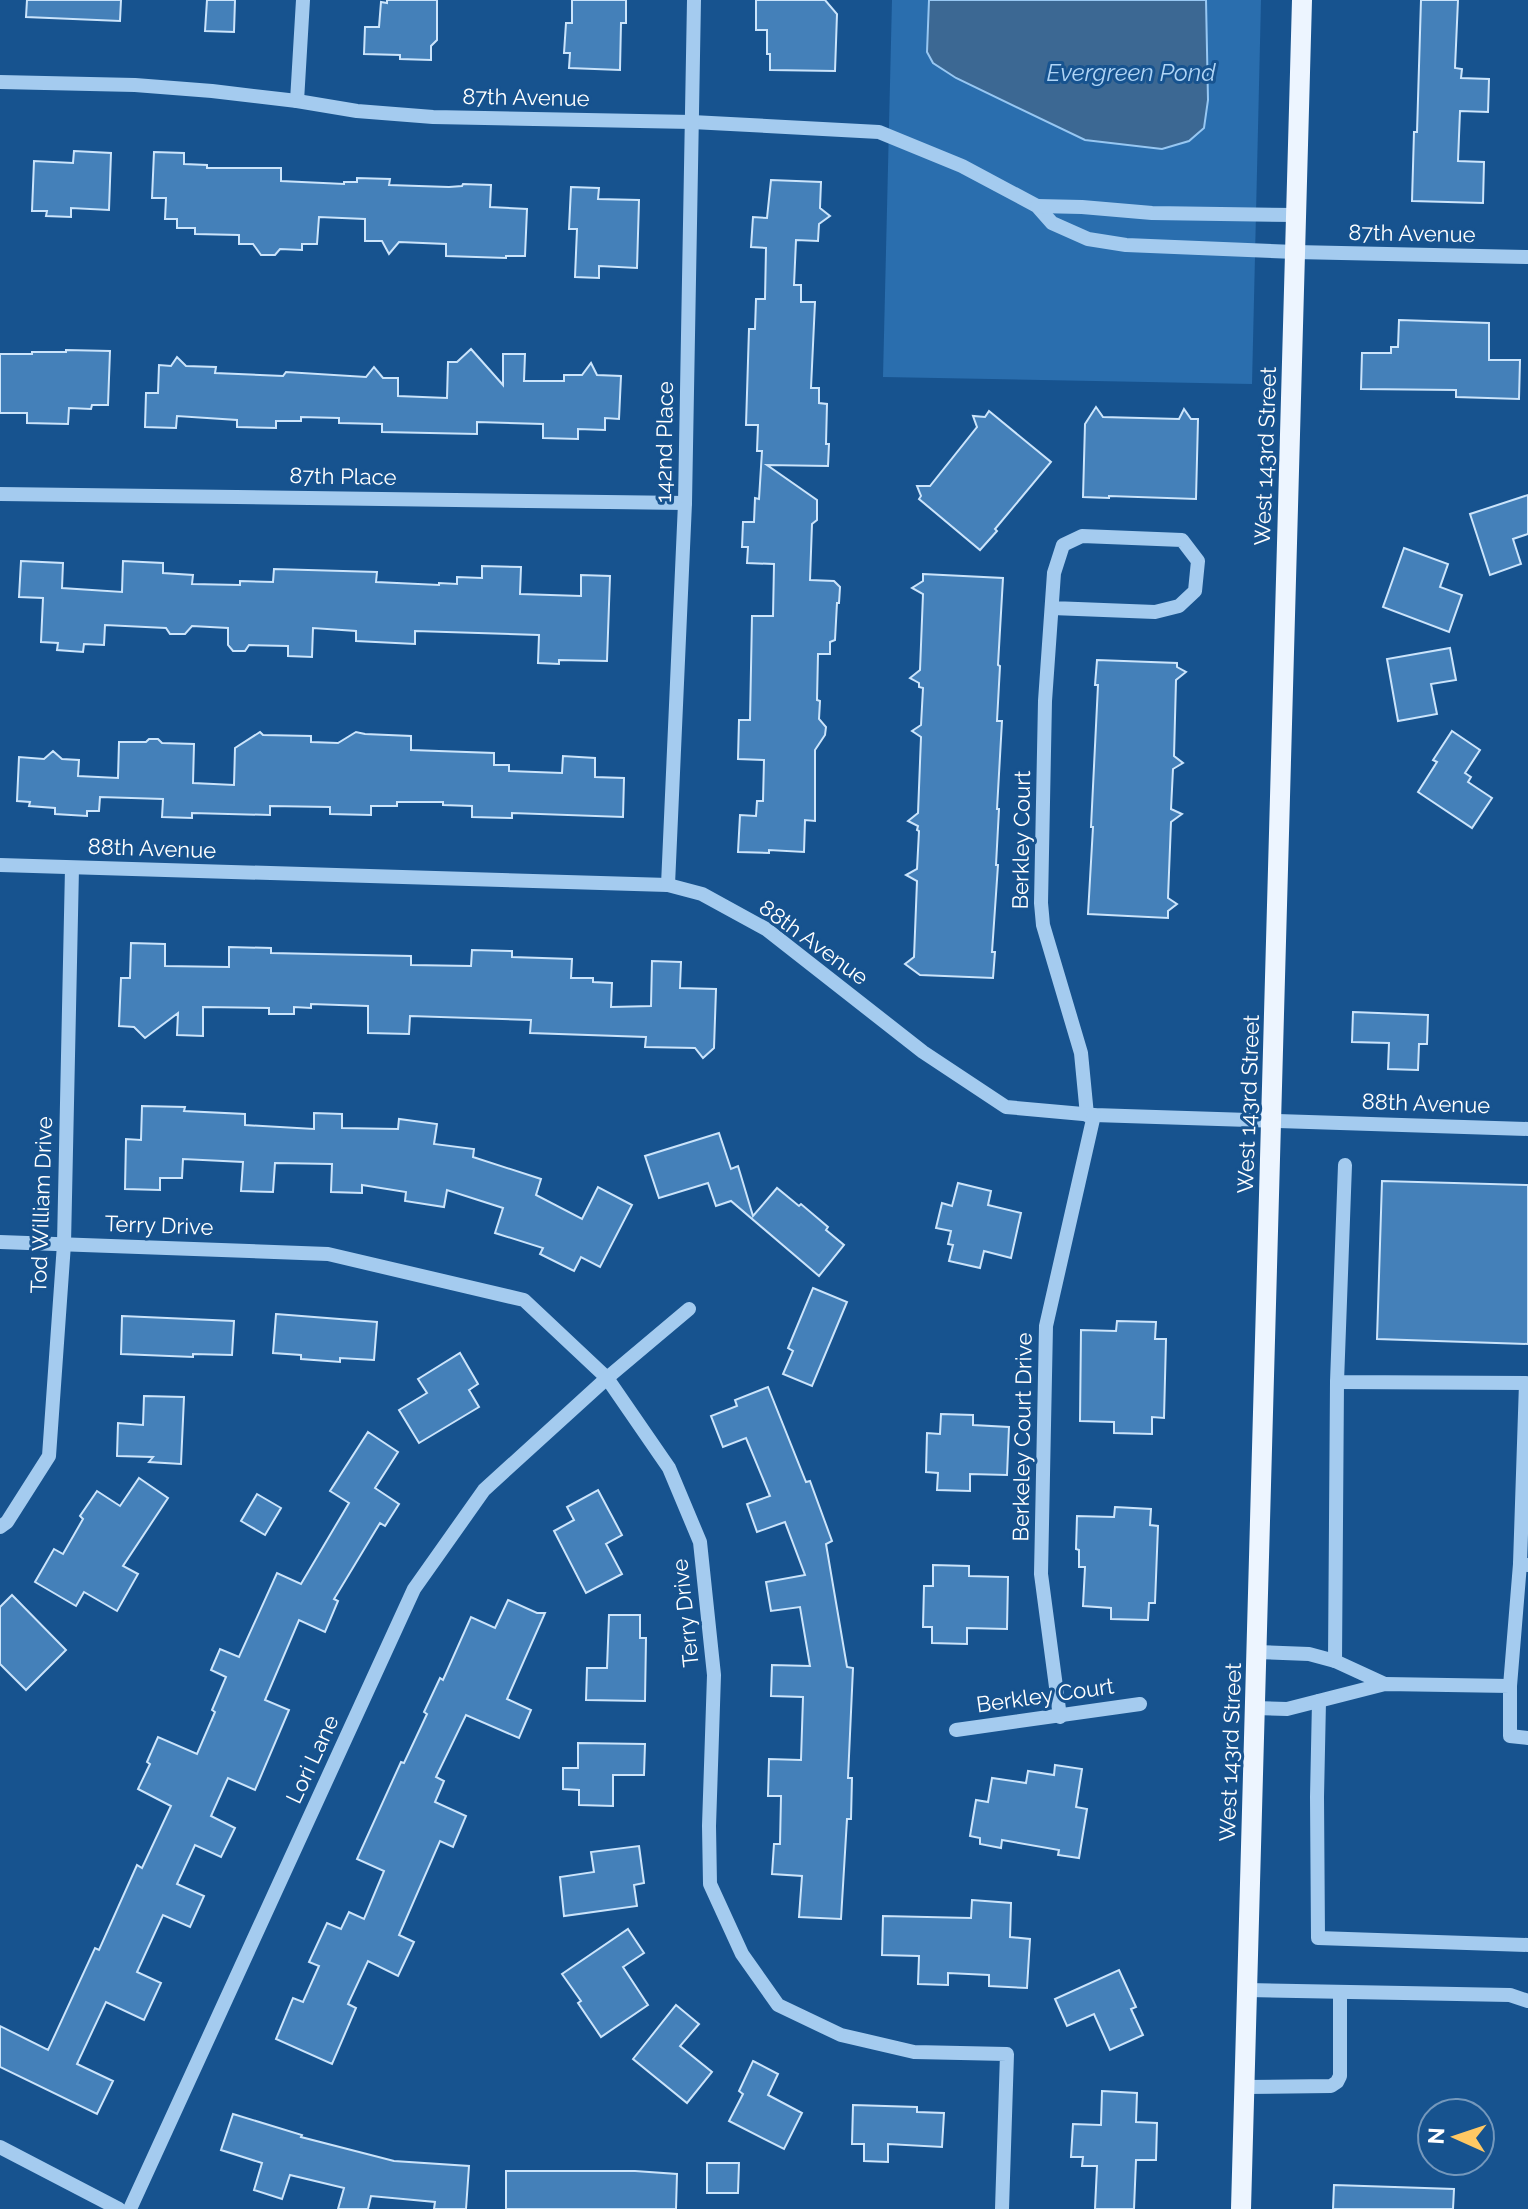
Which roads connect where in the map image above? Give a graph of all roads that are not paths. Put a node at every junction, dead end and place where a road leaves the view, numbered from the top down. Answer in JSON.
{"nodes":[{"id":1,"x":303,"y":0,"type":"edge"},
{"id":2,"x":694,"y":0,"type":"edge"},
{"id":3,"x":1302,"y":0,"type":"edge"},
{"id":4,"x":0,"y":82,"type":"edge"},
{"id":5,"x":297,"y":101,"type":"junction"},
{"id":6,"x":692,"y":122,"type":"junction"},
{"id":7,"x":1037,"y":206,"type":"junction"},
{"id":8,"x":1296,"y":215,"type":"junction"},
{"id":9,"x":1295,"y":252,"type":"junction"},
{"id":10,"x":1528,"y":257,"type":"edge"},
{"id":11,"x":0,"y":494,"type":"edge"},
{"id":12,"x":685,"y":503,"type":"junction"},
{"id":13,"x":1052,"y":608,"type":"junction"},
{"id":14,"x":0,"y":865,"type":"edge"},
{"id":15,"x":72,"y":868,"type":"junction"},
{"id":16,"x":668,"y":885,"type":"junction"},
{"id":17,"x":1090,"y":1115,"type":"junction"},
{"id":18,"x":1271,"y":1120,"type":"junction"},
{"id":19,"x":1528,"y":1129,"type":"edge"},
{"id":20,"x":1345,"y":1165,"type":"dead end"},
{"id":21,"x":0,"y":1242,"type":"edge"},
{"id":22,"x":64,"y":1244,"type":"junction"},
{"id":23,"x":689,"y":1309,"type":"dead end"},
{"id":24,"x":607,"y":1378,"type":"junction"},
{"id":25,"x":1337,"y":1382,"type":"junction"},
{"id":26,"x":0,"y":1527,"type":"edge"},
{"id":27,"x":1524,"y":1565,"type":"edge"},
{"id":28,"x":1256,"y":1652,"type":"junction"},
{"id":29,"x":1335,"y":1661,"type":"junction"},
{"id":30,"x":1385,"y":1684,"type":"junction"},
{"id":31,"x":1510,"y":1686,"type":"junction"},
{"id":32,"x":1319,"y":1701,"type":"junction"},
{"id":33,"x":1140,"y":1704,"type":"dead end"},
{"id":34,"x":1255,"y":1708,"type":"junction"},
{"id":35,"x":1060,"y":1717,"type":"junction"},
{"id":36,"x":956,"y":1730,"type":"dead end"},
{"id":37,"x":1528,"y":1738,"type":"edge"},
{"id":38,"x":1528,"y":1945,"type":"edge"},
{"id":39,"x":1247,"y":1990,"type":"junction"},
{"id":40,"x":1340,"y":1992,"type":"junction"},
{"id":41,"x":1528,"y":2001,"type":"edge"},
{"id":42,"x":1245,"y":2087,"type":"junction"},
{"id":43,"x":0,"y":2147,"type":"edge"},
{"id":44,"x":119,"y":2209,"type":"edge"},
{"id":45,"x":130,"y":2209,"type":"edge"},
{"id":46,"x":1002,"y":2209,"type":"edge"},
{"id":47,"x":1241,"y":2209,"type":"edge"}],
"edges":[{"from":1,"to":5,"type":"street"},
{"from":2,"to":6,"type":"street","name":"142nd Place"},
{"from":3,"to":8,"type":"main road","name":"West 143rd Street"},
{"from":4,"to":5,"type":"street","name":"87th Avenue"},
{"from":5,"to":6,"type":"street","name":"87th Avenue"},
{"from":6,"to":7,"type":"street","name":"87th Avenue"},
{"from":6,"to":12,"type":"street","name":"142nd Place"},
{"from":7,"to":8,"type":"street"},
{"from":7,"to":9,"type":"street","name":"87th Avenue"},
{"from":8,"to":9,"type":"main road","name":"West 143rd Street"},
{"from":9,"to":10,"type":"street","name":"87th Avenue"},
{"from":9,"to":18,"type":"main road","name":"West 143rd Street"},
{"from":11,"to":12,"type":"street","name":"87th Place"},
{"from":12,"to":16,"type":"street","name":"142nd Place"},
{"from":13,"to":13,"type":"street","name":"Berkley Court"},
{"from":13,"to":17,"type":"street","name":"Berkley Court"},
{"from":14,"to":15,"type":"street","name":"88th Avenue"},
{"from":15,"to":16,"type":"street","name":"88th Avenue"},
{"from":15,"to":22,"type":"street","name":"Tod William Drive"},
{"from":16,"to":17,"type":"street","name":"88th Avenue"},
{"from":17,"to":18,"type":"street","name":"88th Avenue"},
{"from":17,"to":35,"type":"street","name":"Berkeley Court Drive"},
{"from":18,"to":19,"type":"street","name":"88th Avenue"},
{"from":18,"to":28,"type":"main road","name":"West 143rd Street"},
{"from":20,"to":25,"type":"street"},
{"from":21,"to":22,"type":"street","name":"Terry Drive"},
{"from":22,"to":24,"type":"street","name":"Terry Drive"},
{"from":22,"to":26,"type":"street","name":"Tod William Drive"},
{"from":23,"to":24,"type":"street","name":"Lori Lane"},
{"from":24,"to":45,"type":"street","name":"Lori Lane"},
{"from":24,"to":46,"type":"street","name":"Terry Drive"},
{"from":25,"to":27,"type":"street"},
{"from":25,"to":29,"type":"street"},
{"from":27,"to":31,"type":"street"},
{"from":28,"to":29,"type":"street"},
{"from":28,"to":34,"type":"main road","name":"West 143rd Street"},
{"from":29,"to":30,"type":"street"},
{"from":30,"to":31,"type":"street"},
{"from":30,"to":32,"type":"street"},
{"from":31,"to":37,"type":"street"},
{"from":32,"to":34,"type":"street"},
{"from":32,"to":38,"type":"street"},
{"from":33,"to":35,"type":"street","name":"Berkley Court"},
{"from":34,"to":39,"type":"main road","name":"West 143rd Street"},
{"from":35,"to":36,"type":"street","name":"Berkley Court"},
{"from":39,"to":40,"type":"street"},
{"from":39,"to":42,"type":"main road","name":"West 143rd Street"},
{"from":40,"to":41,"type":"street"},
{"from":40,"to":42,"type":"street"},
{"from":42,"to":47,"type":"main road","name":"West 143rd Street"},
{"from":43,"to":44,"type":"street"}]}
